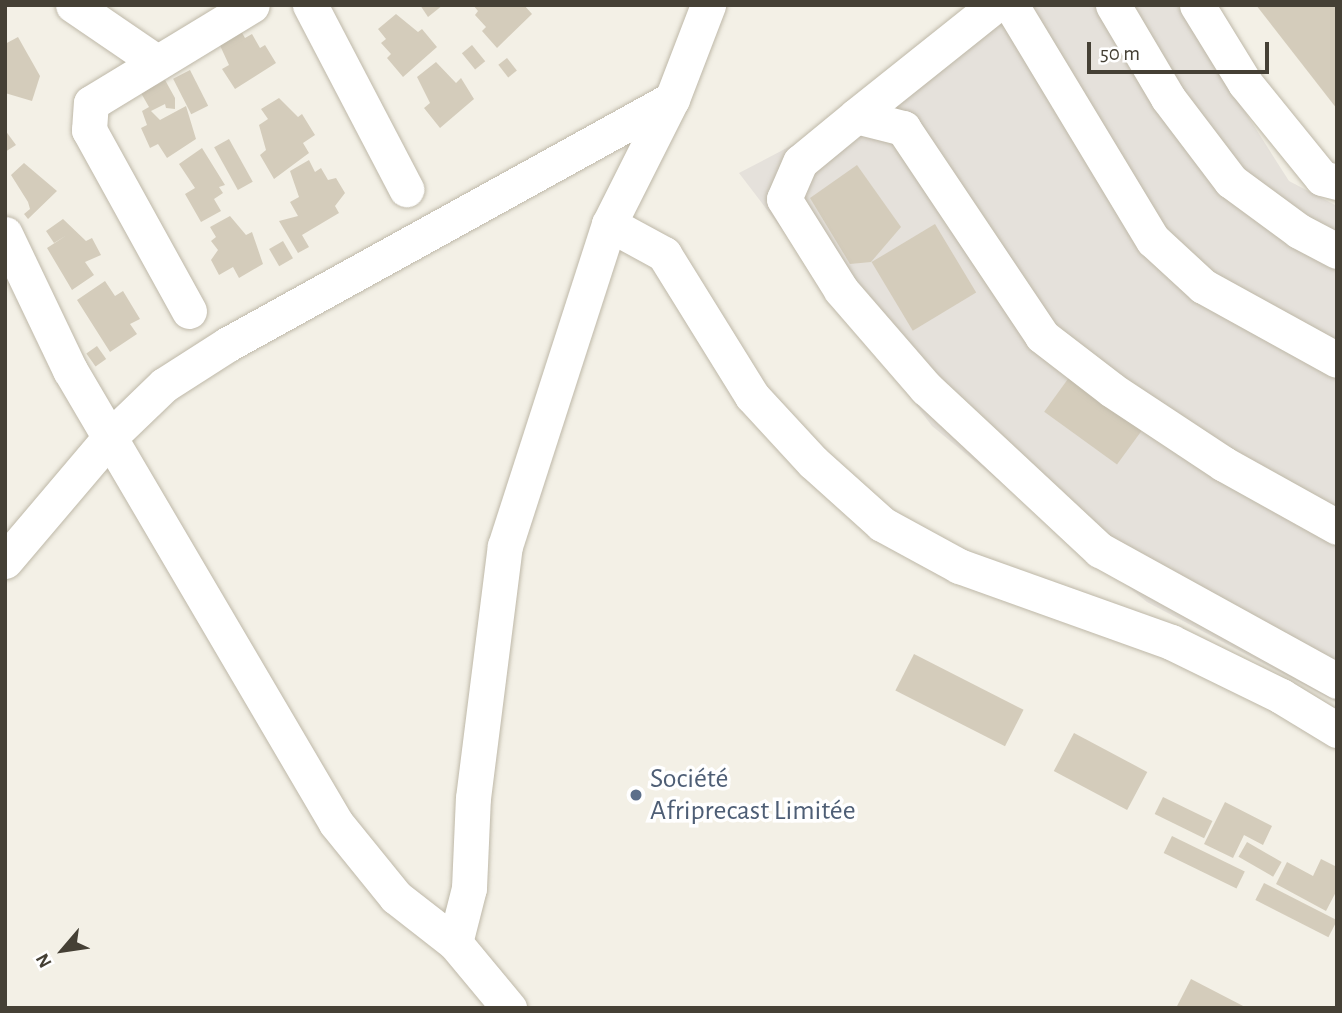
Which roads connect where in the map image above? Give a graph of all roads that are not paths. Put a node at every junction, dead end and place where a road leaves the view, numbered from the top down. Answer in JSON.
{"nodes":[{"id":1,"x":73,"y":5,"type":"edge"},
{"id":2,"x":252,"y":5,"type":"edge"},
{"id":3,"x":310,"y":5,"type":"edge"},
{"id":4,"x":708,"y":5,"type":"edge"},
{"id":5,"x":995,"y":5,"type":"edge"},
{"id":6,"x":1011,"y":5,"type":"edge"},
{"id":7,"x":1113,"y":5,"type":"edge"},
{"id":8,"x":1197,"y":5,"type":"edge"},
{"id":9,"x":155,"y":61,"type":"junction"},
{"id":10,"x":672,"y":99,"type":"junction"},
{"id":11,"x":856,"y":116,"type":"junction"},
{"id":12,"x":1337,"y":182,"type":"edge"},
{"id":13,"x":406,"y":189,"type":"dead end"},
{"id":14,"x":609,"y":224,"type":"junction"},
{"id":15,"x":5,"y":234,"type":"edge"},
{"id":16,"x":1337,"y":251,"type":"edge"},
{"id":17,"x":189,"y":311,"type":"dead end"},
{"id":18,"x":1337,"y":359,"type":"edge"},
{"id":19,"x":111,"y":436,"type":"junction"},
{"id":20,"x":1337,"y":527,"type":"edge"},
{"id":21,"x":5,"y":561,"type":"edge"},
{"id":22,"x":1337,"y":681,"type":"edge"},
{"id":23,"x":1337,"y":730,"type":"edge"},
{"id":24,"x":455,"y":943,"type":"junction"},
{"id":25,"x":509,"y":1008,"type":"edge"}],
"edges":[{"from":1,"to":9,"type":"street"},
{"from":2,"to":9,"type":"street"},
{"from":3,"to":13,"type":"street"},
{"from":4,"to":10,"type":"street"},
{"from":5,"to":11,"type":"street"},
{"from":6,"to":18,"type":"street"},
{"from":7,"to":16,"type":"street"},
{"from":8,"to":12,"type":"street"},
{"from":9,"to":17,"type":"street"},
{"from":10,"to":14,"type":"street"},
{"from":10,"to":19,"type":"street"},
{"from":11,"to":20,"type":"street"},
{"from":11,"to":22,"type":"street"},
{"from":14,"to":23,"type":"street"},
{"from":14,"to":24,"type":"street"},
{"from":15,"to":19,"type":"street"},
{"from":19,"to":21,"type":"street"},
{"from":19,"to":24,"type":"street"},
{"from":24,"to":25,"type":"street"}]}
